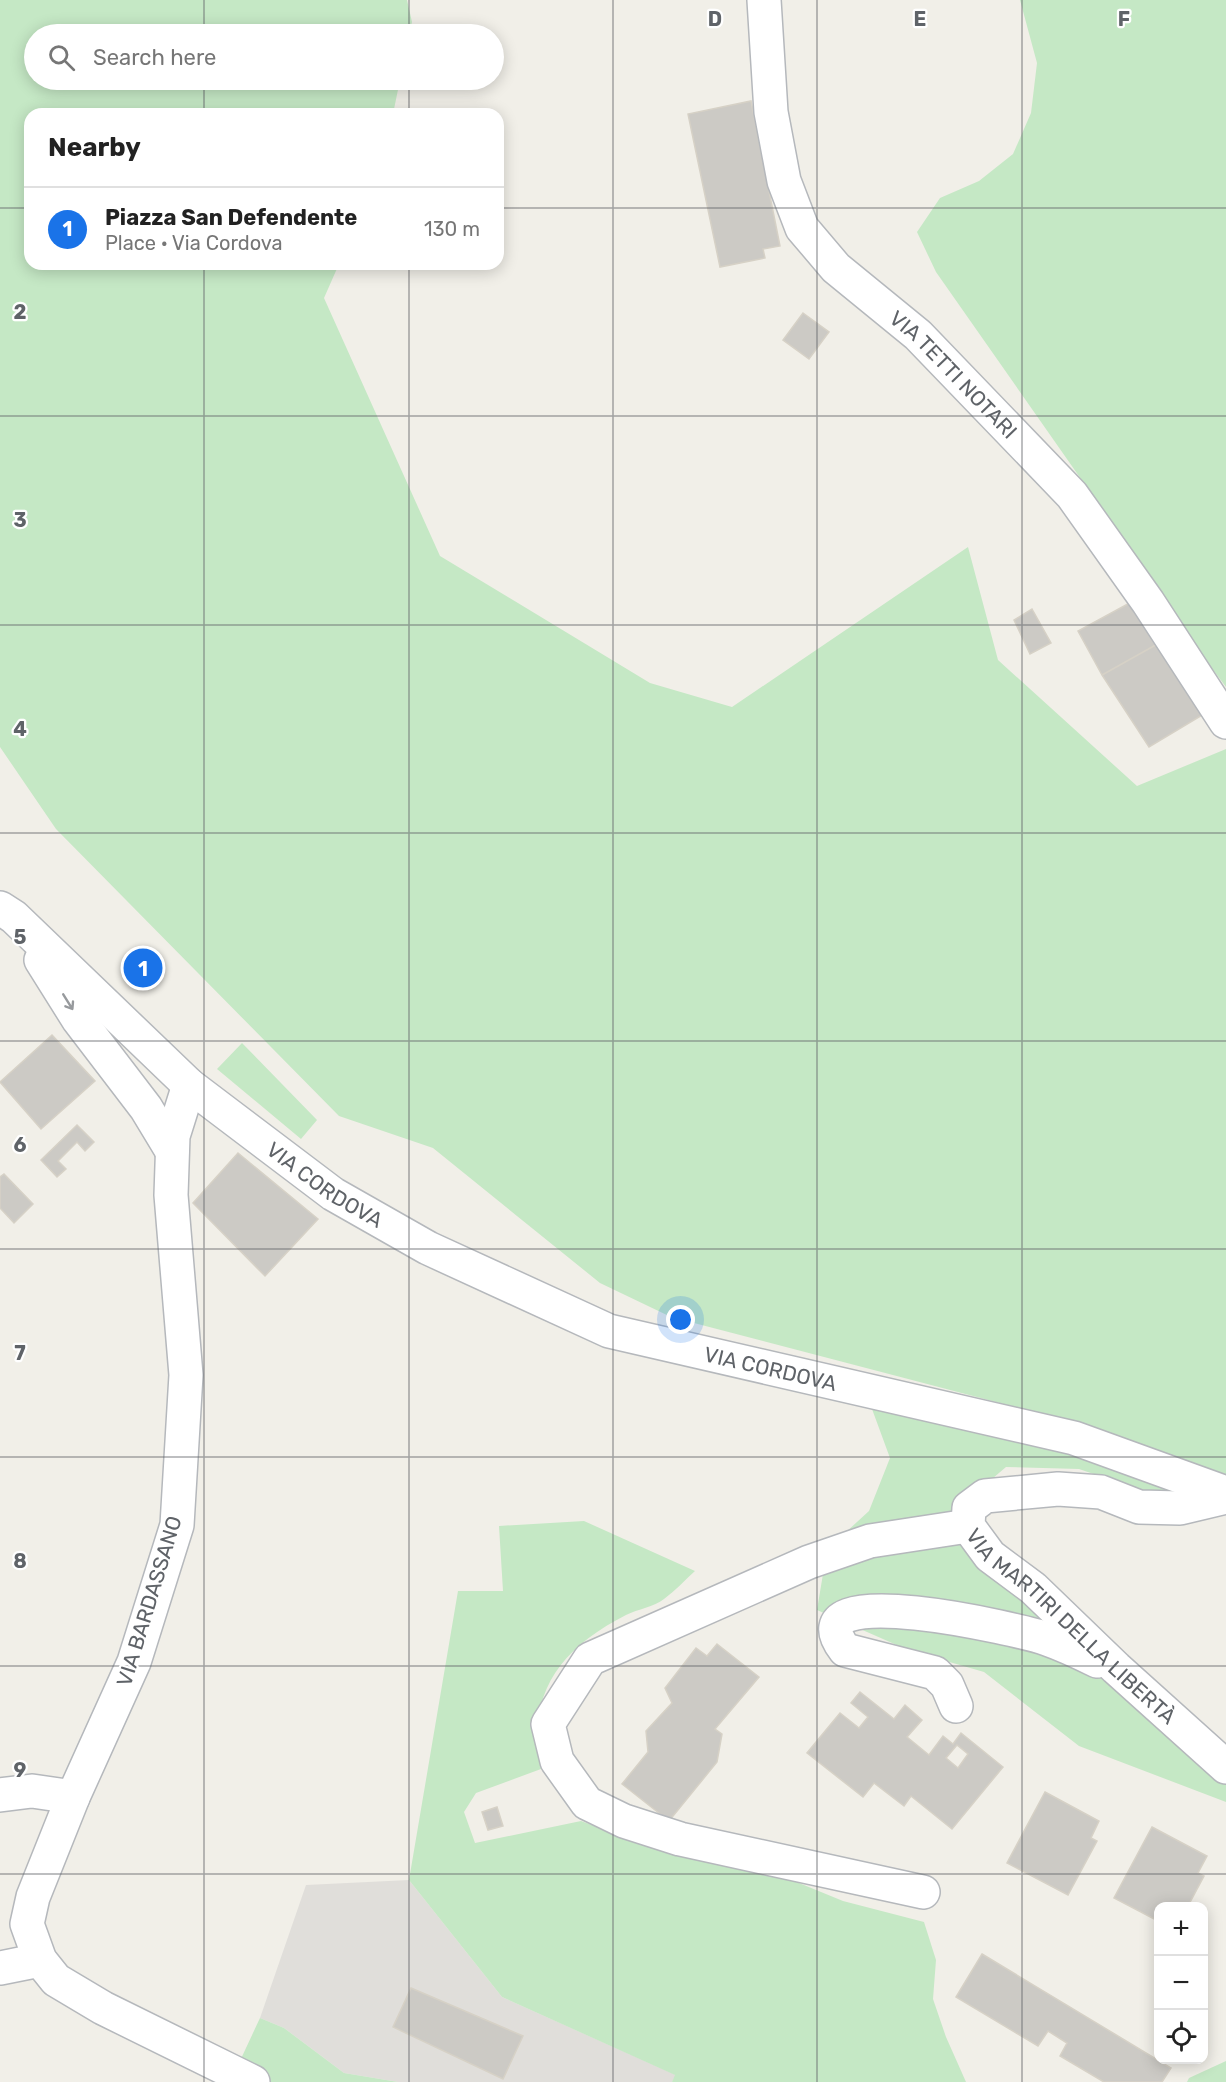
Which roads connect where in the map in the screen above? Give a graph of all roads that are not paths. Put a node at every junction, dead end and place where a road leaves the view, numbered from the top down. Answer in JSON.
{"nodes":[{"id":1,"x":764,"y":0,"type":"edge"},
{"id":2,"x":1226,"y":722,"type":"edge"},
{"id":3,"x":7,"y":913,"type":"edge"},
{"id":4,"x":189,"y":1085,"type":"junction"},
{"id":5,"x":172,"y":1151,"type":"junction"},
{"id":6,"x":1226,"y":1495,"type":"edge"},
{"id":7,"x":968,"y":1527,"type":"junction"},
{"id":8,"x":1116,"y":1668,"type":"junction"},
{"id":9,"x":956,"y":1706,"type":"dead end"},
{"id":10,"x":1226,"y":1767,"type":"edge"},
{"id":11,"x":0,"y":1795,"type":"edge"},
{"id":12,"x":73,"y":1797,"type":"junction"},
{"id":13,"x":923,"y":1892,"type":"dead end"},
{"id":14,"x":40,"y":1960,"type":"junction"},
{"id":15,"x":0,"y":1968,"type":"edge"},
{"id":16,"x":253,"y":2082,"type":"edge"}],
"edges":[{"from":1,"to":2,"type":"street","name":"VIA TETTI NOTARI"},
{"from":3,"to":4,"type":"street","name":"VIA CORDOVA"},
{"from":3,"to":5,"type":"street","one_way":true},
{"from":4,"to":5,"type":"street","name":"VIA BARDASSANO"},
{"from":4,"to":6,"type":"street","name":"VIA CORDOVA"},
{"from":5,"to":12,"type":"street","name":"VIA BARDASSANO"},
{"from":6,"to":7,"type":"street","name":"VIA MARTIRI DELLA LIBERTÀ"},
{"from":7,"to":8,"type":"street","name":"VIA MARTIRI DELLA LIBERTÀ"},
{"from":7,"to":13,"type":"street"},
{"from":8,"to":9,"type":"street"},
{"from":8,"to":10,"type":"street","name":"VIA MARTIRI DELLA LIBERTÀ"},
{"from":11,"to":12,"type":"street"},
{"from":12,"to":14,"type":"street","name":"VIA BARDASSANO"},
{"from":14,"to":15,"type":"street"},
{"from":14,"to":16,"type":"street","name":"VIA BARDASSANO"}]}
